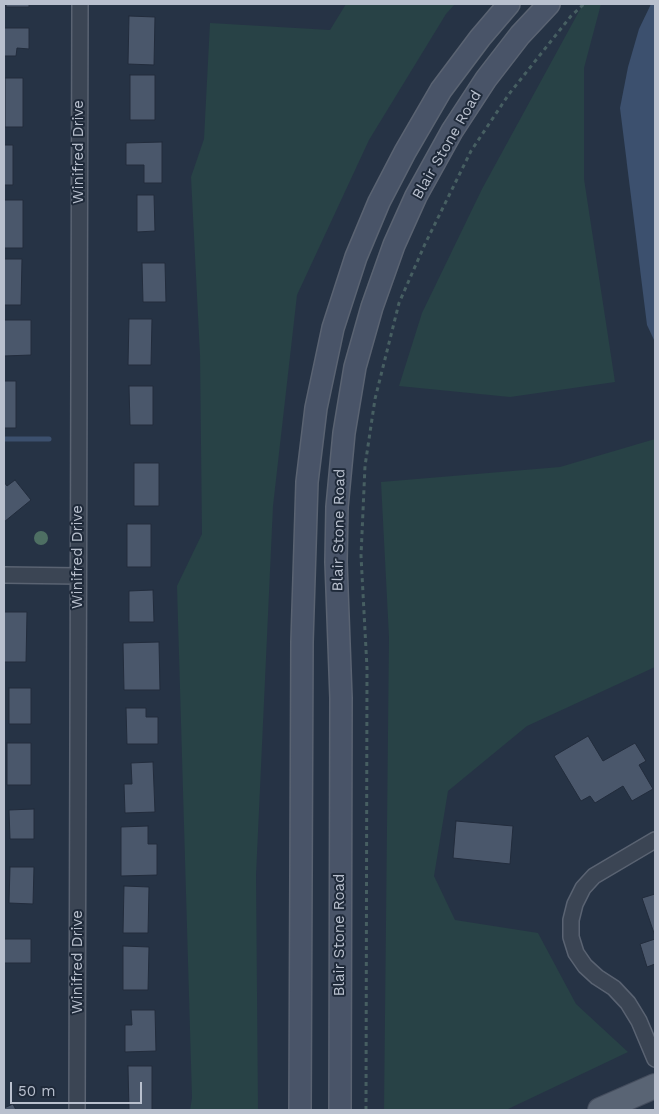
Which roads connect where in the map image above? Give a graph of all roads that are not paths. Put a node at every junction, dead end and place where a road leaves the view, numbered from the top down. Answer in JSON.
{"nodes":[{"id":1,"x":80,"y":4,"type":"edge"},
{"id":2,"x":509,"y":4,"type":"edge"},
{"id":3,"x":549,"y":4,"type":"edge"},
{"id":4,"x":4,"y":575,"type":"edge"},
{"id":5,"x":78,"y":576,"type":"junction"},
{"id":6,"x":655,"y":840,"type":"edge"},
{"id":7,"x":655,"y":1059,"type":"edge"},
{"id":8,"x":655,"y":1086,"type":"edge"},
{"id":9,"x":77,"y":1110,"type":"edge"},
{"id":10,"x":300,"y":1110,"type":"edge"},
{"id":11,"x":340,"y":1110,"type":"edge"},
{"id":12,"x":600,"y":1110,"type":"edge"}],
"edges":[{"from":1,"to":5,"type":"street","name":"Winifred Drive"},
{"from":2,"to":10,"type":"main road","name":"Blair Stone Road"},
{"from":3,"to":11,"type":"main road","name":"Blair Stone Road"},
{"from":4,"to":5,"type":"street"},
{"from":5,"to":9,"type":"street","name":"Winifred Drive"},
{"from":6,"to":7,"type":"street"},
{"from":8,"to":12,"type":"main road"}]}
